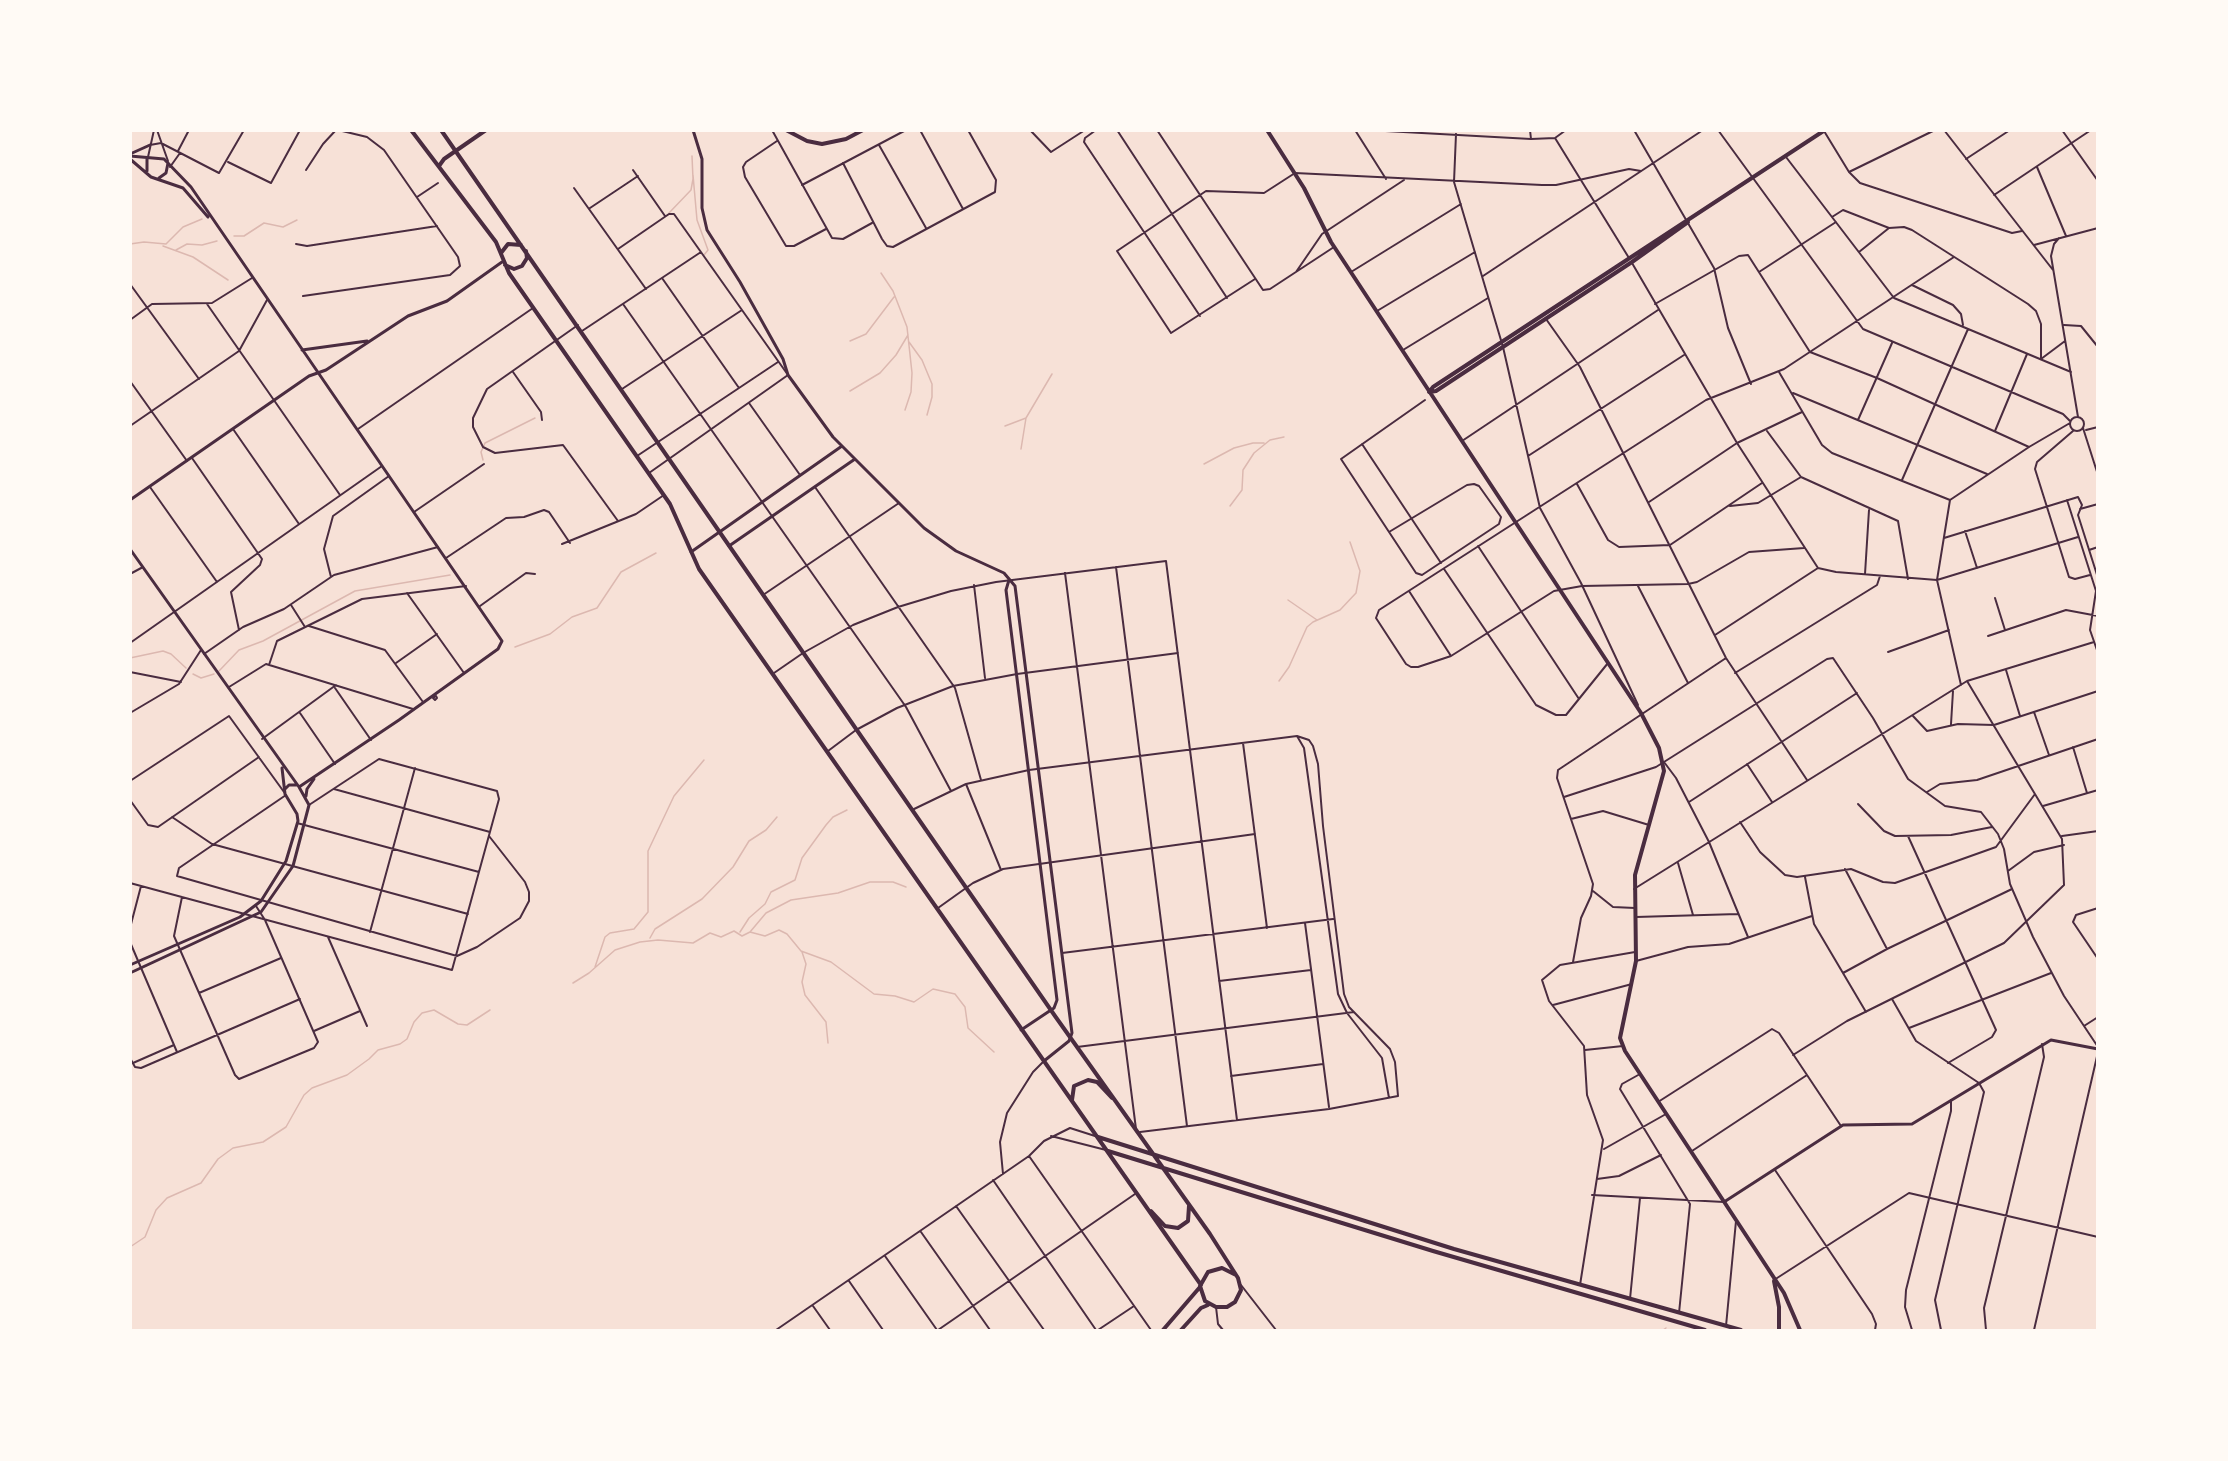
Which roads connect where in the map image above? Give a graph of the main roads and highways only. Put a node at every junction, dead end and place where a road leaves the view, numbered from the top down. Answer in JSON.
{"nodes":[{"id":1,"x":411,"y":130,"type":"edge"},
{"id":2,"x":441,"y":130,"type":"edge"},
{"id":3,"x":486,"y":130,"type":"edge"},
{"id":4,"x":786,"y":130,"type":"edge"},
{"id":5,"x":863,"y":130,"type":"edge"},
{"id":6,"x":1267,"y":130,"type":"edge"},
{"id":7,"x":1825,"y":131,"type":"edge"},
{"id":8,"x":456,"y":150,"type":"junction"},
{"id":9,"x":439,"y":167,"type":"junction"},
{"id":10,"x":525,"y":249,"type":"junction"},
{"id":11,"x":501,"y":254,"type":"junction"},
{"id":12,"x":503,"y":263,"type":"junction"},
{"id":13,"x":1429,"y":392,"type":"junction"},
{"id":14,"x":1115,"y":1100,"type":"junction"},
{"id":15,"x":1075,"y":1106,"type":"junction"},
{"id":16,"x":1097,"y":1137,"type":"junction"},
{"id":17,"x":1107,"y":1150,"type":"junction"},
{"id":18,"x":1155,"y":1155,"type":"junction"},
{"id":19,"x":1163,"y":1166,"type":"junction"},
{"id":20,"x":1182,"y":1172,"type":"junction"},
{"id":21,"x":1177,"y":1186,"type":"junction"},
{"id":22,"x":1189,"y":1203,"type":"junction"},
{"id":23,"x":1146,"y":1207,"type":"junction"},
{"id":24,"x":1236,"y":1275,"type":"junction"},
{"id":25,"x":1774,"y":1280,"type":"junction"},
{"id":26,"x":1201,"y":1286,"type":"junction"},
{"id":27,"x":1213,"y":1306,"type":"junction"},
{"id":28,"x":1163,"y":1330,"type":"edge"},
{"id":29,"x":1181,"y":1330,"type":"edge"},
{"id":30,"x":1705,"y":1330,"type":"edge"},
{"id":31,"x":1741,"y":1330,"type":"edge"},
{"id":32,"x":1779,"y":1330,"type":"edge"},
{"id":33,"x":1800,"y":1330,"type":"edge"}],
"edges":[{"from":1,"to":9,"type":"main road"},
{"from":2,"to":8,"type":"main road"},
{"from":3,"to":8,"type":"main road"},
{"from":4,"to":5,"type":"main road"},
{"from":6,"to":13,"type":"main road"},
{"from":7,"to":13,"type":"main road"},
{"from":8,"to":9,"type":"main road"},
{"from":8,"to":10,"type":"main road"},
{"from":9,"to":11,"type":"main road"},
{"from":10,"to":11,"type":"main road"},
{"from":10,"to":12,"type":"main road"},
{"from":10,"to":14,"type":"main road"},
{"from":11,"to":12,"type":"main road"},
{"from":12,"to":15,"type":"main road"},
{"from":13,"to":25,"type":"main road"},
{"from":14,"to":15,"type":"main road"},
{"from":14,"to":18,"type":"main road"},
{"from":15,"to":16,"type":"main road"},
{"from":16,"to":17,"type":"main road"},
{"from":16,"to":18,"type":"main road"},
{"from":17,"to":19,"type":"main road"},
{"from":17,"to":23,"type":"main road"},
{"from":18,"to":19,"type":"main road"},
{"from":18,"to":31,"type":"main road"},
{"from":19,"to":20,"type":"main road"},
{"from":19,"to":21,"type":"main road"},
{"from":20,"to":21,"type":"main road"},
{"from":20,"to":30,"type":"main road"},
{"from":21,"to":22,"type":"main road"},
{"from":22,"to":23,"type":"main road"},
{"from":22,"to":24,"type":"main road"},
{"from":23,"to":26,"type":"main road"},
{"from":24,"to":26,"type":"main road"},
{"from":24,"to":27,"type":"main road"},
{"from":25,"to":32,"type":"main road"},
{"from":25,"to":33,"type":"main road"},
{"from":26,"to":27,"type":"main road"},
{"from":26,"to":28,"type":"main road"},
{"from":27,"to":29,"type":"main road"}]}
